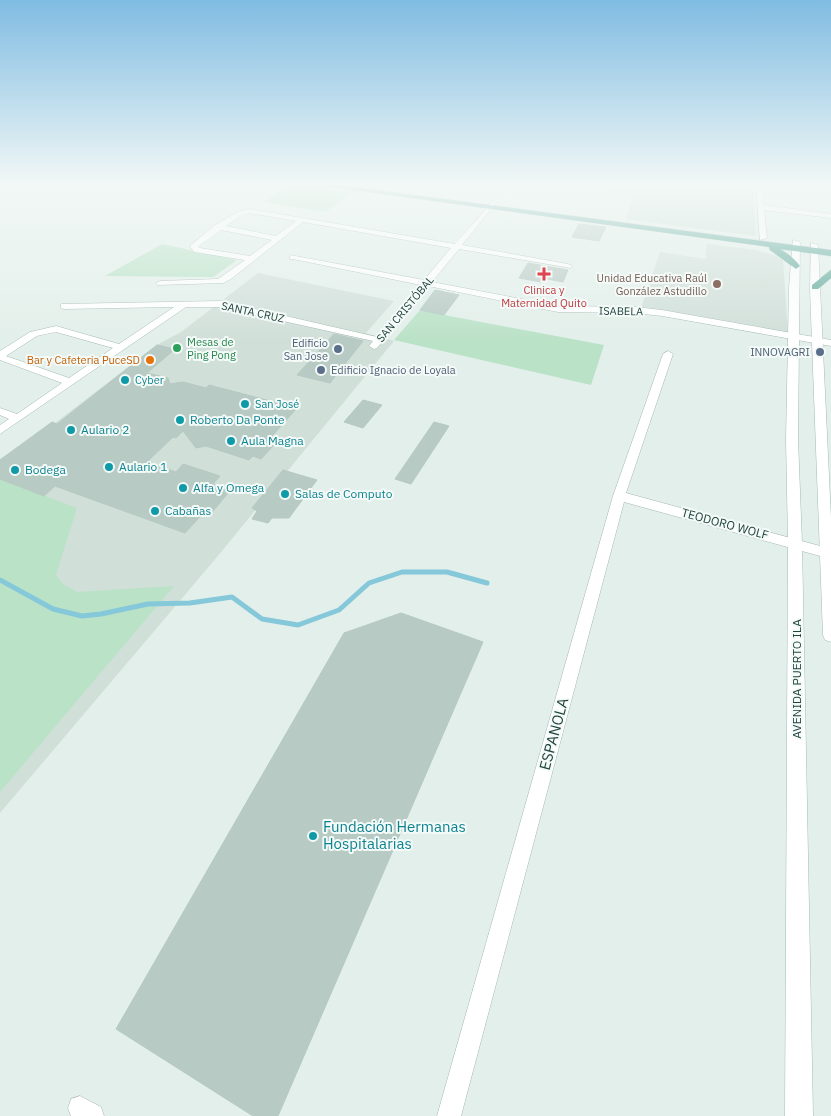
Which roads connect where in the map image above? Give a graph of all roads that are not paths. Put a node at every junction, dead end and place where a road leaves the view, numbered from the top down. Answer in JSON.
{"nodes":[{"id":1,"x":205,"y":237,"type":"edge"},
{"id":2,"x":268,"y":237,"type":"edge"},
{"id":3,"x":399,"y":237,"type":"edge"},
{"id":4,"x":466,"y":237,"type":"edge"},
{"id":5,"x":730,"y":237,"type":"edge"},
{"id":6,"x":759,"y":237,"type":"edge"},
{"id":7,"x":278,"y":239,"type":"joint"},
{"id":8,"x":759,"y":241,"type":"junction"},
{"id":9,"x":831,"y":247,"type":"edge"},
{"id":10,"x":457,"y":248,"type":"junction"},
{"id":11,"x":803,"y":251,"type":"junction"},
{"id":12,"x":831,"y":254,"type":"edge"},
{"id":13,"x":293,"y":257,"type":"dead end"},
{"id":14,"x":252,"y":259,"type":"junction"},
{"id":15,"x":568,"y":266,"type":"dead end"},
{"id":16,"x":831,"y":273,"type":"edge"},
{"id":17,"x":160,"y":283,"type":"dead end"},
{"id":18,"x":427,"y":284,"type":"junction"},
{"id":19,"x":814,"y":287,"type":"junction"},
{"id":20,"x":184,"y":304,"type":"junction"},
{"id":21,"x":64,"y":306,"type":"dead end"},
{"id":22,"x":794,"y":336,"type":"junction"},
{"id":23,"x":817,"y":340,"type":"junction"},
{"id":24,"x":831,"y":343,"type":"edge"},
{"id":25,"x":377,"y":344,"type":"joint"},
{"id":26,"x":118,"y":348,"type":"junction"},
{"id":27,"x":668,"y":354,"type":"dead end"},
{"id":28,"x":0,"y":356,"type":"edge"},
{"id":29,"x":70,"y":382,"type":"junction"},
{"id":30,"x":0,"y":411,"type":"edge"},
{"id":31,"x":18,"y":418,"type":"junction"},
{"id":32,"x":0,"y":430,"type":"edge"},
{"id":33,"x":619,"y":496,"type":"junction"},
{"id":34,"x":796,"y":543,"type":"junction"},
{"id":35,"x":828,"y":553,"type":"edge"},
{"id":36,"x":831,"y":635,"type":"edge"},
{"id":37,"x":449,"y":1116,"type":"edge"},
{"id":38,"x":799,"y":1116,"type":"edge"}],
"edges":[{"from":1,"to":14,"type":"street"},
{"from":2,"to":7,"type":"street"},
{"from":3,"to":10,"type":"street"},
{"from":4,"to":10,"type":"street","name":"SAN CRISTÓBAL"},
{"from":5,"to":8,"type":"main road"},
{"from":6,"to":8,"type":"street"},
{"from":7,"to":14,"type":"street"},
{"from":8,"to":11,"type":"main road"},
{"from":8,"to":11,"type":"main road"},
{"from":9,"to":11,"type":"main road"},
{"from":10,"to":15,"type":"street"},
{"from":10,"to":18,"type":"street","name":"SAN CRISTÓBAL"},
{"from":11,"to":12,"type":"main road"},
{"from":11,"to":19,"type":"street"},
{"from":11,"to":22,"type":"street","name":"AVENIDA PUERTO ILA"},
{"from":13,"to":18,"type":"street","name":"ISABELA"},
{"from":14,"to":17,"type":"street"},
{"from":16,"to":19,"type":"main road"},
{"from":18,"to":22,"type":"street","name":"ISABELA"},
{"from":18,"to":25,"type":"street","name":"SAN CRISTÓBAL"},
{"from":19,"to":23,"type":"street"},
{"from":20,"to":21,"type":"street","name":"SANTA CRUZ"},
{"from":20,"to":25,"type":"street","name":"SANTA CRUZ"},
{"from":20,"to":26,"type":"street"},
{"from":22,"to":23,"type":"street","name":"ISABELA"},
{"from":22,"to":34,"type":"street","name":"AVENIDA PUERTO ILA"},
{"from":23,"to":24,"type":"street","name":"ISABELA"},
{"from":23,"to":35,"type":"street"},
{"from":26,"to":28,"type":"street"},
{"from":26,"to":29,"type":"street"},
{"from":27,"to":33,"type":"street","name":"ESPANOLA"},
{"from":28,"to":29,"type":"street"},
{"from":29,"to":31,"type":"street"},
{"from":30,"to":31,"type":"street"},
{"from":31,"to":32,"type":"street"},
{"from":33,"to":34,"type":"street","name":"TEODORO WOLF"},
{"from":33,"to":37,"type":"street","name":"ESPANOLA"},
{"from":34,"to":35,"type":"street","name":"TEODORO WOLF"},
{"from":34,"to":38,"type":"street","name":"AVENIDA PUERTO ILA"},
{"from":35,"to":36,"type":"street"}]}
